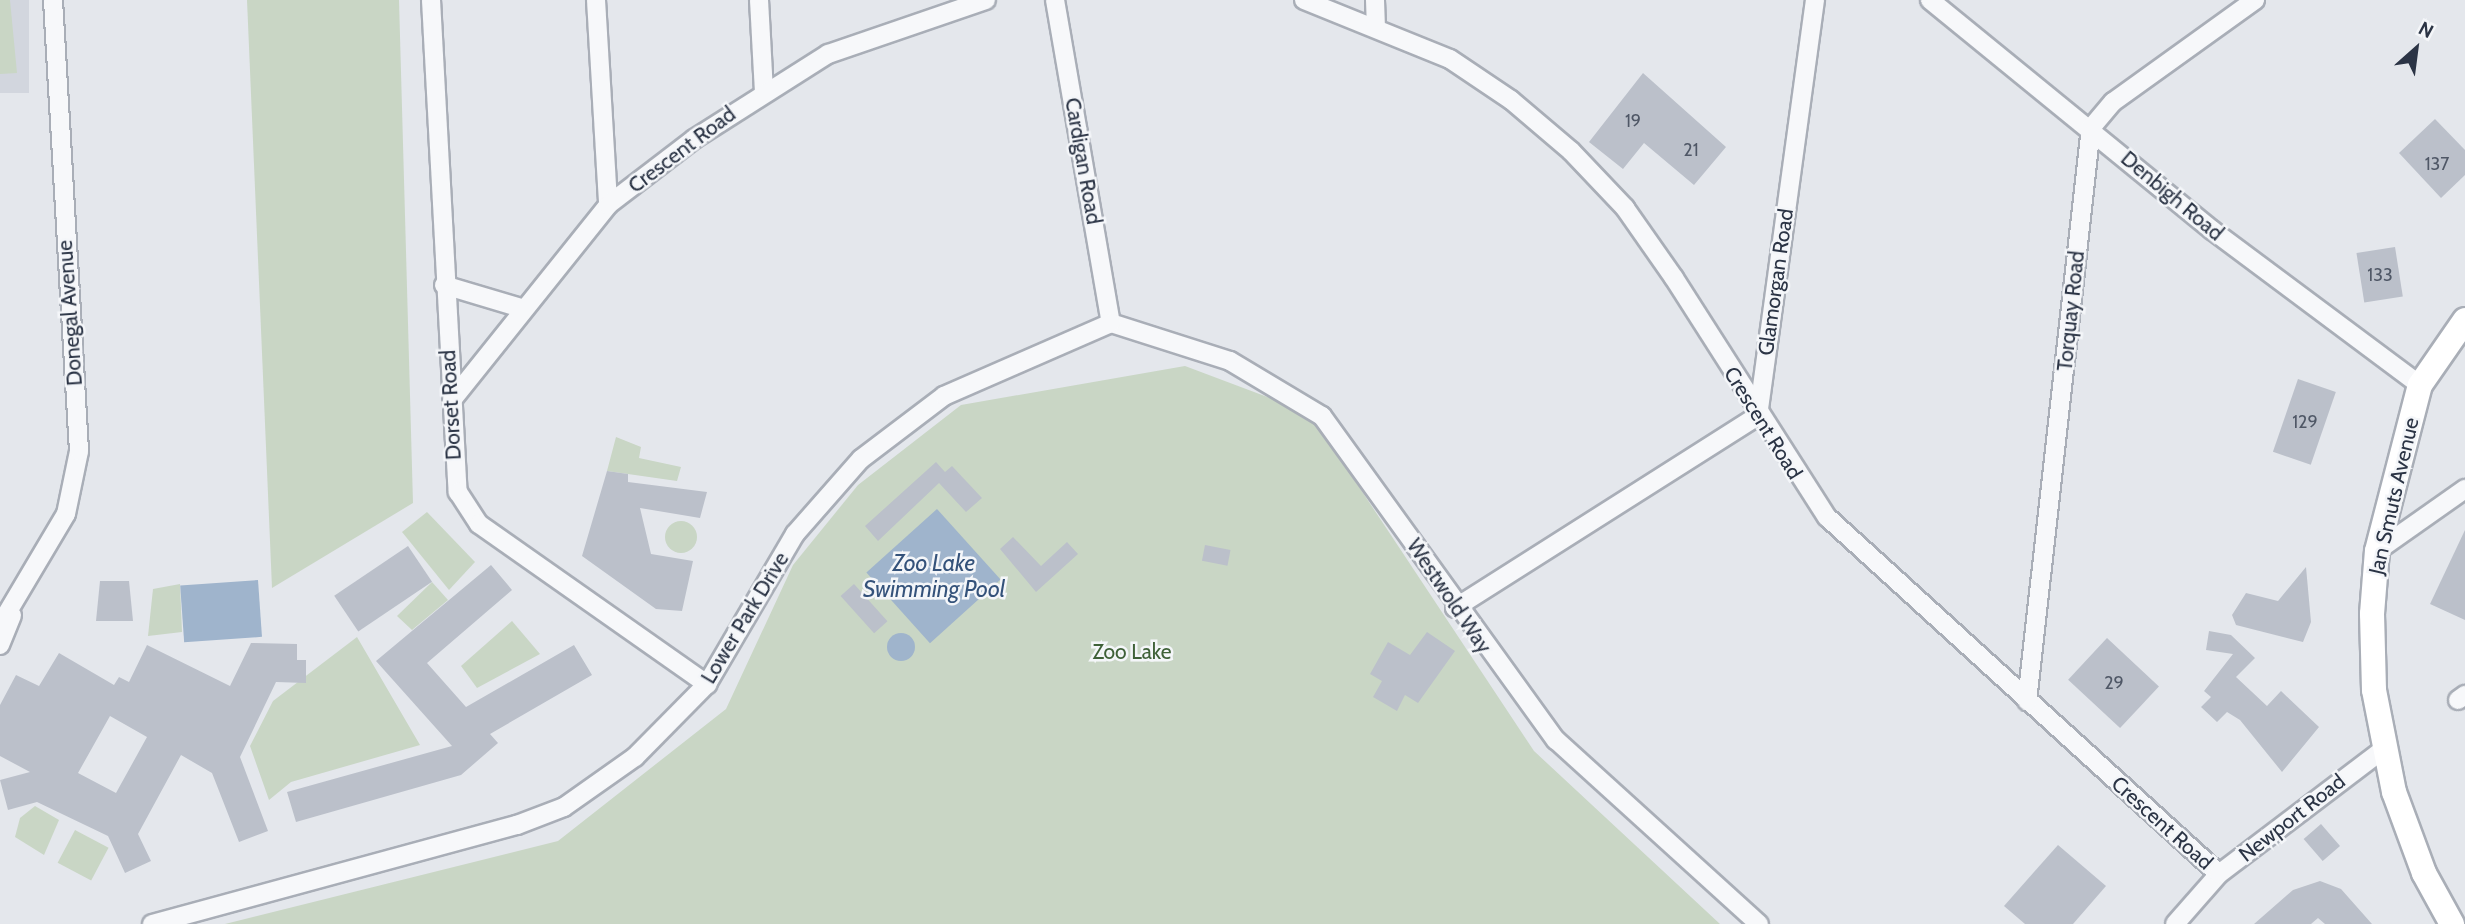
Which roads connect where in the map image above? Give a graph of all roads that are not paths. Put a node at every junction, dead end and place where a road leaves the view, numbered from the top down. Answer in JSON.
{"nodes":[{"id":1,"x":53,"y":0,"type":"edge"},
{"id":2,"x":432,"y":0,"type":"edge"},
{"id":3,"x":596,"y":0,"type":"edge"},
{"id":4,"x":760,"y":0,"type":"edge"},
{"id":5,"x":986,"y":0,"type":"edge"},
{"id":6,"x":1055,"y":0,"type":"edge"},
{"id":7,"x":1304,"y":0,"type":"edge"},
{"id":8,"x":1375,"y":0,"type":"edge"},
{"id":9,"x":1815,"y":0,"type":"edge"},
{"id":10,"x":1930,"y":0,"type":"edge"},
{"id":11,"x":2255,"y":0,"type":"edge"},
{"id":12,"x":1376,"y":26,"type":"junction"},
{"id":13,"x":764,"y":91,"type":"junction"},
{"id":14,"x":2091,"y":128,"type":"junction"},
{"id":15,"x":608,"y":205,"type":"junction"},
{"id":16,"x":444,"y":285,"type":"junction"},
{"id":17,"x":521,"y":308,"type":"junction"},
{"id":18,"x":2465,"y":320,"type":"edge"},
{"id":19,"x":1111,"y":323,"type":"junction"},
{"id":20,"x":2420,"y":385,"type":"junction"},
{"id":21,"x":452,"y":400,"type":"junction"},
{"id":22,"x":1758,"y":416,"type":"junction"},
{"id":23,"x":2465,"y":489,"type":"edge"},
{"id":24,"x":2376,"y":551,"type":"junction"},
{"id":25,"x":1455,"y":608,"type":"junction"},
{"id":26,"x":2,"y":633,"type":"edge"},
{"id":27,"x":707,"y":684,"type":"junction"},
{"id":28,"x":2027,"y":701,"type":"junction"},
{"id":29,"x":2385,"y":748,"type":"junction"},
{"id":30,"x":2219,"y":874,"type":"junction"},
{"id":31,"x":152,"y":924,"type":"edge"},
{"id":32,"x":1759,"y":924,"type":"edge"},
{"id":33,"x":2175,"y":924,"type":"edge"},
{"id":34,"x":2452,"y":924,"type":"edge"}],
"edges":[{"from":1,"to":26,"type":"street","name":"Donegal Avenue"},
{"from":2,"to":16,"type":"street","name":"Dorset Road"},
{"from":3,"to":15,"type":"street"},
{"from":4,"to":13,"type":"street"},
{"from":5,"to":13,"type":"street","name":"Crescent Road"},
{"from":6,"to":19,"type":"street","name":"Cardigan Road"},
{"from":7,"to":12,"type":"street","name":"Crescent Road"},
{"from":8,"to":12,"type":"street"},
{"from":9,"to":22,"type":"street","name":"Glamorgan Road"},
{"from":10,"to":14,"type":"street","name":"Denbigh Road"},
{"from":11,"to":14,"type":"street"},
{"from":12,"to":22,"type":"street","name":"Crescent Road"},
{"from":13,"to":15,"type":"street","name":"Crescent Road"},
{"from":14,"to":20,"type":"street","name":"Denbigh Road"},
{"from":14,"to":28,"type":"street","name":"Torquay Road"},
{"from":15,"to":17,"type":"street","name":"Crescent Road"},
{"from":16,"to":17,"type":"street"},
{"from":16,"to":21,"type":"street","name":"Dorset Road"},
{"from":17,"to":21,"type":"street","name":"Crescent Road"},
{"from":18,"to":20,"type":"main road","name":"Jan Smuts Avenue"},
{"from":19,"to":25,"type":"street","name":"Westwold Way"},
{"from":19,"to":27,"type":"street","name":"Lower Park Drive"},
{"from":20,"to":24,"type":"main road","name":"Jan Smuts Avenue"},
{"from":21,"to":27,"type":"street","name":"Dorset Road"},
{"from":22,"to":25,"type":"street"},
{"from":22,"to":28,"type":"street","name":"Crescent Road"},
{"from":23,"to":24,"type":"street"},
{"from":24,"to":29,"type":"main road","name":"Jan Smuts Avenue"},
{"from":25,"to":32,"type":"street","name":"Westwold Way"},
{"from":27,"to":31,"type":"street","name":"Lower Park Drive"},
{"from":28,"to":30,"type":"street","name":"Crescent Road"},
{"from":29,"to":30,"type":"street","name":"Newport Road"},
{"from":29,"to":34,"type":"main road","name":"Jan Smuts Avenue"},
{"from":30,"to":33,"type":"street","name":"Newport Road"}]}
